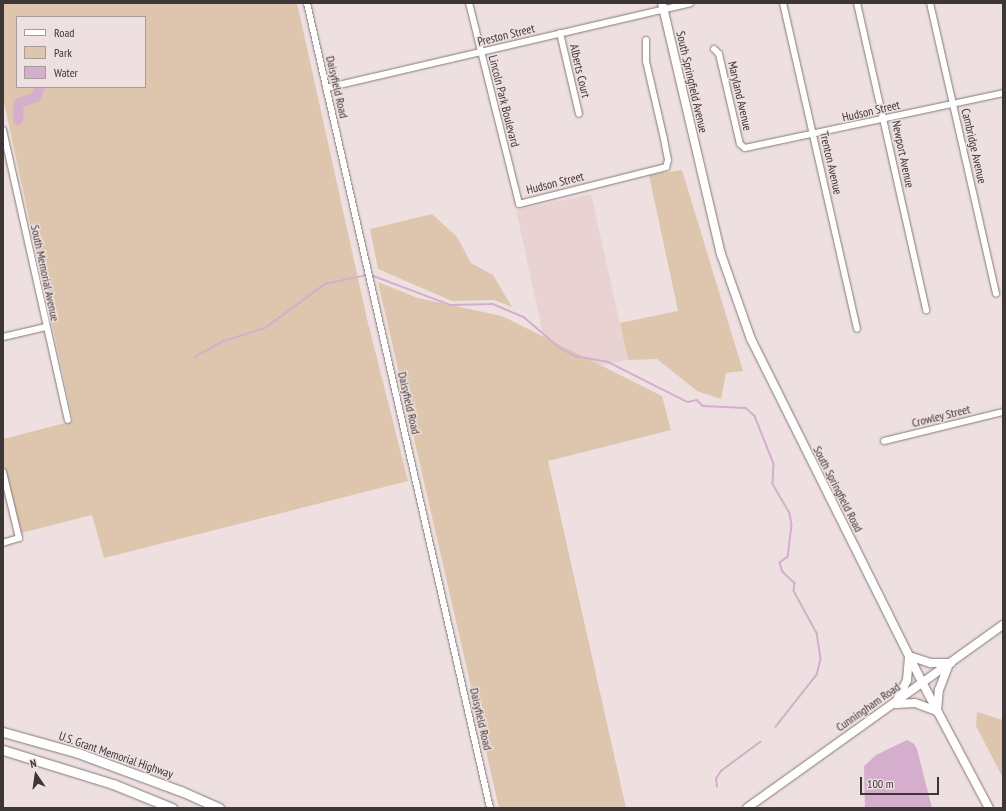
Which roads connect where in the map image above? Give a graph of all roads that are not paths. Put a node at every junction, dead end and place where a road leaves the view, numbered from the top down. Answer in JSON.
{"nodes":[{"id":1,"x":307,"y":3,"type":"edge"},
{"id":2,"x":469,"y":3,"type":"edge"},
{"id":3,"x":690,"y":3,"type":"edge"},
{"id":4,"x":783,"y":3,"type":"edge"},
{"id":5,"x":857,"y":3,"type":"edge"},
{"id":6,"x":930,"y":3,"type":"edge"},
{"id":7,"x":663,"y":7,"type":"edge"},
{"id":8,"x":560,"y":34,"type":"junction"},
{"id":9,"x":646,"y":40,"type":"dead end"},
{"id":10,"x":714,"y":49,"type":"dead end"},
{"id":11,"x":480,"y":53,"type":"junction"},
{"id":12,"x":326,"y":88,"type":"junction"},
{"id":13,"x":1003,"y":93,"type":"edge"},
{"id":14,"x":953,"y":104,"type":"junction"},
{"id":15,"x":578,"y":114,"type":"dead end"},
{"id":16,"x":884,"y":119,"type":"junction"},
{"id":17,"x":3,"y":130,"type":"edge"},
{"id":18,"x":814,"y":135,"type":"junction"},
{"id":19,"x":744,"y":148,"type":"joint"},
{"id":20,"x":10,"y":162,"type":"junction"},
{"id":21,"x":3,"y":164,"type":"edge"},
{"id":22,"x":699,"y":167,"type":"joint"},
{"id":23,"x":519,"y":204,"type":"joint"},
{"id":24,"x":996,"y":294,"type":"dead end"},
{"id":25,"x":926,"y":310,"type":"dead end"},
{"id":26,"x":46,"y":327,"type":"junction"},
{"id":27,"x":857,"y":329,"type":"dead end"},
{"id":28,"x":3,"y":336,"type":"edge"},
{"id":29,"x":1003,"y":412,"type":"edge"},
{"id":30,"x":68,"y":420,"type":"dead end"},
{"id":31,"x":884,"y":441,"type":"dead end"},
{"id":32,"x":3,"y":472,"type":"edge"},
{"id":33,"x":3,"y":543,"type":"edge"},
{"id":34,"x":1003,"y":625,"type":"edge"},
{"id":35,"x":909,"y":656,"type":"junction"},
{"id":36,"x":951,"y":663,"type":"junction"},
{"id":37,"x":923,"y":684,"type":"junction"},
{"id":38,"x":894,"y":704,"type":"junction"},
{"id":39,"x":937,"y":711,"type":"junction"},
{"id":40,"x":3,"y":732,"type":"edge"},
{"id":41,"x":3,"y":750,"type":"edge"},
{"id":42,"x":172,"y":808,"type":"edge"},
{"id":43,"x":219,"y":808,"type":"edge"},
{"id":44,"x":490,"y":808,"type":"edge"},
{"id":45,"x":747,"y":808,"type":"edge"},
{"id":46,"x":989,"y":808,"type":"edge"}],
"edges":[{"from":1,"to":12,"type":"street","name":"Daisyfield Road"},
{"from":2,"to":11,"type":"street","name":"Lincoln Park Boulevard"},
{"from":3,"to":7,"type":"street","name":"Preston Street"},
{"from":4,"to":18,"type":"street","name":"Trenton Avenue"},
{"from":5,"to":16,"type":"street","name":"Newport Avenue"},
{"from":6,"to":14,"type":"street","name":"Cambridge Avenue"},
{"from":7,"to":8,"type":"street","name":"Preston Street"},
{"from":7,"to":22,"type":"main road","name":"South Springfield Avenue"},
{"from":8,"to":11,"type":"street","name":"Preston Street"},
{"from":8,"to":15,"type":"street","name":"Alberts Court"},
{"from":9,"to":23,"type":"street","name":"Hudson Street"},
{"from":10,"to":19,"type":"street","name":"Maryland Avenue"},
{"from":11,"to":12,"type":"street","name":"Preston Street"},
{"from":11,"to":23,"type":"street","name":"Lincoln Park Boulevard"},
{"from":12,"to":44,"type":"street","name":"Daisyfield Road"},
{"from":13,"to":14,"type":"street","name":"Hudson Street"},
{"from":14,"to":16,"type":"street","name":"Hudson Street"},
{"from":14,"to":24,"type":"street","name":"Cambridge Avenue"},
{"from":16,"to":18,"type":"street","name":"Hudson Street"},
{"from":16,"to":25,"type":"street","name":"Newport Avenue"},
{"from":17,"to":20,"type":"street","name":"South Memorial Avenue"},
{"from":18,"to":19,"type":"street","name":"Hudson Street"},
{"from":18,"to":27,"type":"street","name":"Trenton Avenue"},
{"from":20,"to":21,"type":"street"},
{"from":20,"to":26,"type":"street","name":"South Memorial Avenue"},
{"from":22,"to":35,"type":"main road","name":"South Springfield Road"},
{"from":26,"to":28,"type":"street"},
{"from":26,"to":30,"type":"street","name":"South Memorial Avenue"},
{"from":29,"to":31,"type":"street","name":"Crowley Street"},
{"from":32,"to":33,"type":"street"},
{"from":34,"to":36,"type":"main road","name":"Cunningham Road"},
{"from":35,"to":36,"type":"main road"},
{"from":35,"to":37,"type":"main road","name":"South Springfield Road"},
{"from":35,"to":38,"type":"main road"},
{"from":36,"to":37,"type":"main road","name":"Cunningham Road"},
{"from":36,"to":39,"type":"main road"},
{"from":37,"to":38,"type":"main road","name":"Cunningham Road"},
{"from":37,"to":39,"type":"main road","name":"South Springfield Road"},
{"from":38,"to":39,"type":"main road"},
{"from":38,"to":45,"type":"main road","name":"Cunningham Road"},
{"from":39,"to":46,"type":"main road","name":"South Springfield Road"},
{"from":40,"to":43,"type":"highway","name":"U.S. Grant Memorial Highway"},
{"from":41,"to":42,"type":"highway"}]}
